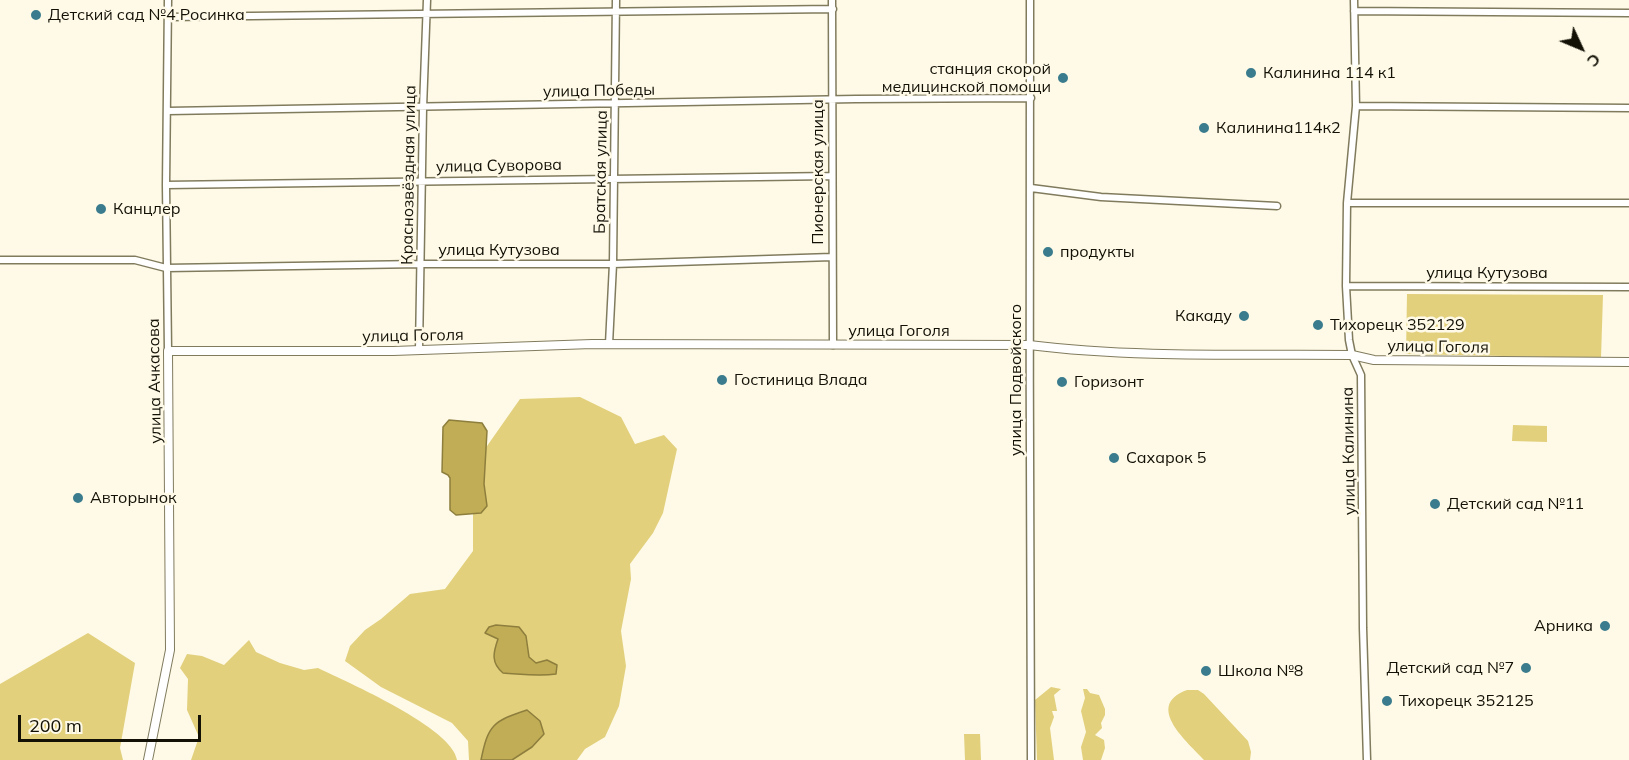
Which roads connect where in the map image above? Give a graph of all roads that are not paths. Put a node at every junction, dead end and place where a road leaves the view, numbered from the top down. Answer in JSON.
{"nodes":[{"id":1,"x":168,"y":0,"type":"edge"},
{"id":2,"x":427,"y":0,"type":"edge"},
{"id":3,"x":616,"y":0,"type":"edge"},
{"id":4,"x":832,"y":0,"type":"edge"},
{"id":5,"x":1030,"y":0,"type":"edge"},
{"id":6,"x":1354,"y":0,"type":"edge"},
{"id":7,"x":833,"y":9,"type":"junction"},
{"id":8,"x":1354,"y":11,"type":"junction"},
{"id":9,"x":426,"y":13,"type":"junction"},
{"id":10,"x":616,"y":13,"type":"junction"},
{"id":11,"x":1629,"y":13,"type":"edge"},
{"id":12,"x":168,"y":17,"type":"junction"},
{"id":13,"x":1031,"y":98,"type":"junction"},
{"id":14,"x":832,"y":100,"type":"junction"},
{"id":15,"x":615,"y":104,"type":"junction"},
{"id":16,"x":1356,"y":106,"type":"junction"},
{"id":17,"x":423,"y":108,"type":"junction"},
{"id":18,"x":1629,"y":108,"type":"edge"},
{"id":19,"x":168,"y":111,"type":"junction"},
{"id":20,"x":832,"y":176,"type":"junction"},
{"id":21,"x":614,"y":178,"type":"junction"},
{"id":22,"x":422,"y":181,"type":"junction"},
{"id":23,"x":166,"y":185,"type":"junction"},
{"id":24,"x":1031,"y":188,"type":"junction"},
{"id":25,"x":1629,"y":203,"type":"edge"},
{"id":26,"x":1347,"y":204,"type":"junction"},
{"id":27,"x":1277,"y":206,"type":"dead end"},
{"id":28,"x":832,"y":257,"type":"junction"},
{"id":29,"x":0,"y":260,"type":"edge"},
{"id":30,"x":421,"y":264,"type":"junction"},
{"id":31,"x":613,"y":264,"type":"junction"},
{"id":32,"x":166,"y":268,"type":"junction"},
{"id":33,"x":1346,"y":286,"type":"junction"},
{"id":34,"x":1629,"y":287,"type":"edge"},
{"id":35,"x":609,"y":344,"type":"junction"},
{"id":36,"x":833,"y":345,"type":"junction"},
{"id":37,"x":1029,"y":345,"type":"junction"},
{"id":38,"x":419,"y":350,"type":"junction"},
{"id":39,"x":168,"y":351,"type":"junction"},
{"id":40,"x":1352,"y":355,"type":"junction"},
{"id":41,"x":1629,"y":362,"type":"edge"},
{"id":42,"x":148,"y":760,"type":"edge"},
{"id":43,"x":1031,"y":760,"type":"edge"},
{"id":44,"x":1367,"y":760,"type":"edge"}],
"edges":[{"from":1,"to":12,"type":"street","name":"улица Ачкасова"},
{"from":2,"to":9,"type":"street","name":"Краснозвёздная улица"},
{"from":3,"to":10,"type":"street","name":"Братская улица"},
{"from":4,"to":7,"type":"street","name":"Пионерская улица"},
{"from":5,"to":13,"type":"street","name":"улица Подвойского"},
{"from":6,"to":8,"type":"street","name":"улица Калинина"},
{"from":7,"to":10,"type":"street"},
{"from":7,"to":14,"type":"street","name":"Пионерская улица"},
{"from":8,"to":11,"type":"street"},
{"from":8,"to":16,"type":"street","name":"улица Калинина"},
{"from":9,"to":10,"type":"street"},
{"from":9,"to":12,"type":"street"},
{"from":9,"to":17,"type":"street","name":"Краснозвёздная улица"},
{"from":10,"to":15,"type":"street","name":"Братская улица"},
{"from":12,"to":19,"type":"street","name":"улица Ачкасова"},
{"from":13,"to":14,"type":"street","name":"улица Победы"},
{"from":13,"to":24,"type":"street","name":"улица Подвойского"},
{"from":14,"to":15,"type":"street","name":"улица Победы"},
{"from":14,"to":20,"type":"street","name":"Пионерская улица"},
{"from":15,"to":17,"type":"street","name":"улица Победы"},
{"from":15,"to":21,"type":"street","name":"Братская улица"},
{"from":16,"to":18,"type":"street"},
{"from":16,"to":26,"type":"street","name":"улица Калинина"},
{"from":17,"to":19,"type":"street","name":"улица Победы"},
{"from":17,"to":22,"type":"street","name":"Краснозвёздная улица"},
{"from":19,"to":23,"type":"street","name":"улица Ачкасова"},
{"from":20,"to":21,"type":"street","name":"улица Суворова"},
{"from":20,"to":28,"type":"street","name":"Пионерская улица"},
{"from":21,"to":22,"type":"street","name":"улица Суворова"},
{"from":21,"to":31,"type":"street","name":"Братская улица"},
{"from":22,"to":23,"type":"street","name":"улица Суворова"},
{"from":22,"to":30,"type":"street","name":"Краснозвёздная улица"},
{"from":23,"to":32,"type":"street","name":"улица Ачкасова"},
{"from":24,"to":27,"type":"street"},
{"from":24,"to":37,"type":"street","name":"улица Подвойского"},
{"from":25,"to":26,"type":"street"},
{"from":26,"to":33,"type":"street","name":"улица Калинина"},
{"from":28,"to":31,"type":"street","name":"улица Кутузова"},
{"from":28,"to":36,"type":"street","name":"Пионерская улица"},
{"from":29,"to":32,"type":"street","name":"улица Кутузова"},
{"from":30,"to":31,"type":"street","name":"улица Кутузова"},
{"from":30,"to":32,"type":"street","name":"улица Кутузова"},
{"from":30,"to":38,"type":"street","name":"Краснозвёздная улица"},
{"from":31,"to":35,"type":"street","name":"Братская улица"},
{"from":32,"to":39,"type":"street","name":"улица Ачкасова"},
{"from":33,"to":34,"type":"street","name":"улица Кутузова"},
{"from":33,"to":40,"type":"street","name":"улица Калинина"},
{"from":35,"to":36,"type":"main road","name":"улица Гоголя"},
{"from":35,"to":38,"type":"main road","name":"улица Гоголя"},
{"from":36,"to":37,"type":"main road","name":"улица Гоголя"},
{"from":37,"to":40,"type":"main road","name":"улица Гоголя"},
{"from":37,"to":43,"type":"street","name":"улица Подвойского"},
{"from":38,"to":39,"type":"main road","name":"улица Гоголя"},
{"from":39,"to":42,"type":"main road","name":"улица Ачкасова"},
{"from":40,"to":41,"type":"main road","name":"улица Гоголя"},
{"from":40,"to":44,"type":"street","name":"улица Калинина"}]}
